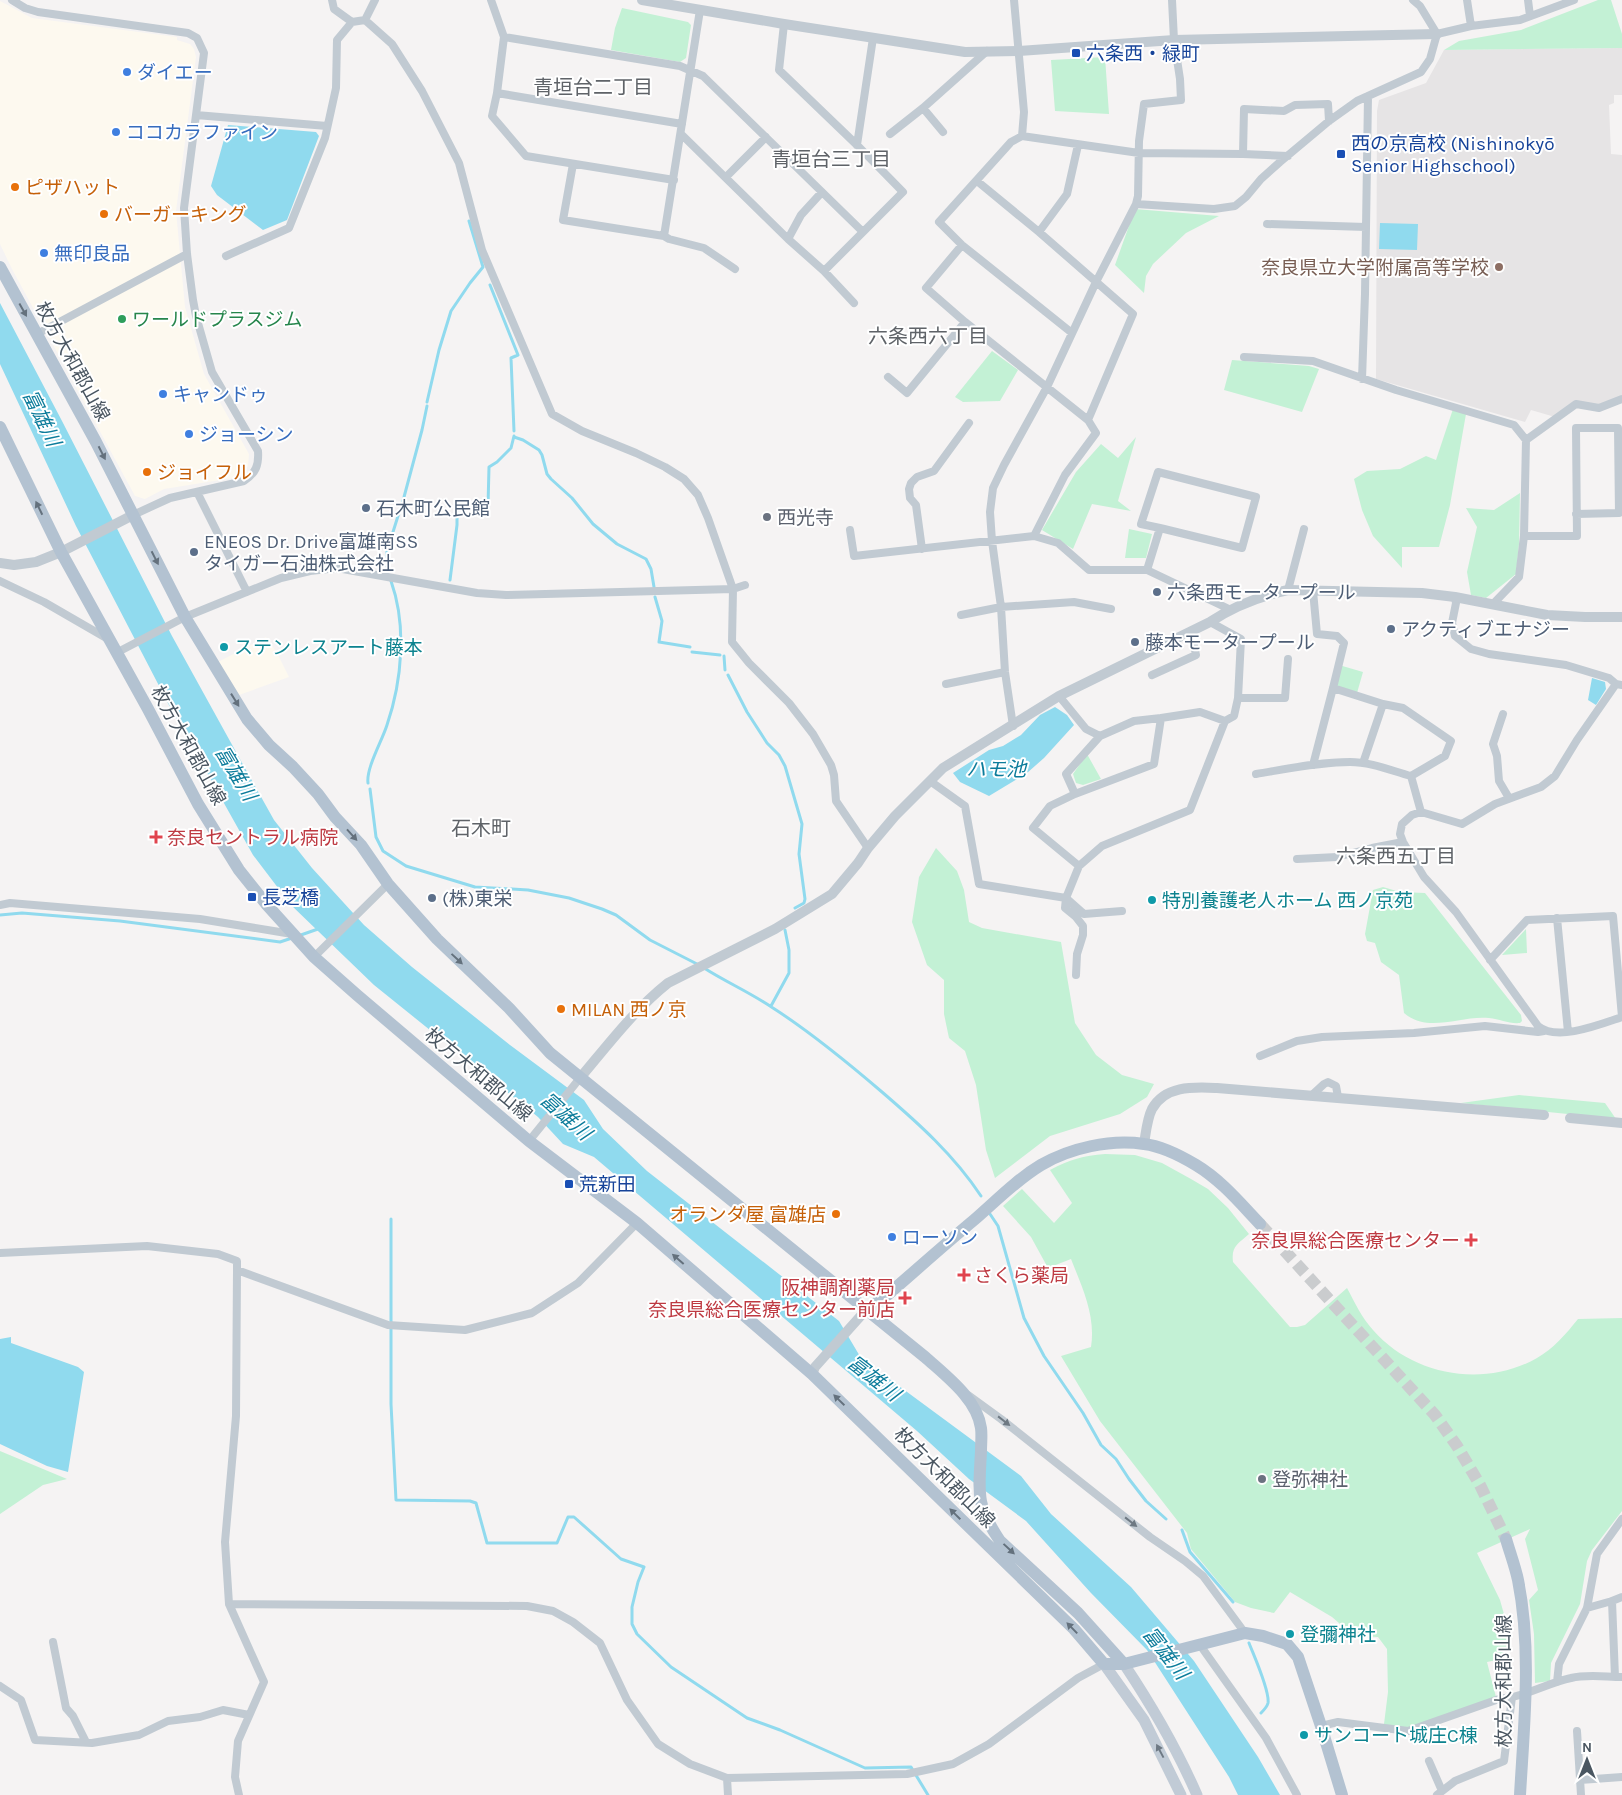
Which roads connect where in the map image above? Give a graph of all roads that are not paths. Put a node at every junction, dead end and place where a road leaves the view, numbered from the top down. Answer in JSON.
{"nodes":[{"id":1,"x":12,"y":0,"type":"edge"},
{"id":2,"x":332,"y":0,"type":"edge"},
{"id":3,"x":375,"y":0,"type":"edge"},
{"id":4,"x":490,"y":0,"type":"edge"},
{"id":5,"x":642,"y":0,"type":"edge"},
{"id":6,"x":1014,"y":0,"type":"edge"},
{"id":7,"x":1172,"y":0,"type":"edge"},
{"id":8,"x":1413,"y":0,"type":"edge"},
{"id":9,"x":1467,"y":0,"type":"edge"},
{"id":10,"x":1528,"y":0,"type":"edge"},
{"id":11,"x":1574,"y":0,"type":"edge"},
{"id":12,"x":700,"y":10,"type":"junction"},
{"id":13,"x":1530,"y":16,"type":"junction"},
{"id":14,"x":365,"y":20,"type":"junction"},
{"id":15,"x":352,"y":22,"type":"junction"},
{"id":16,"x":784,"y":24,"type":"junction"},
{"id":17,"x":1470,"y":26,"type":"junction"},
{"id":18,"x":1437,"y":34,"type":"junction"},
{"id":19,"x":504,"y":37,"type":"junction"},
{"id":20,"x":873,"y":38,"type":"junction"},
{"id":21,"x":1174,"y":40,"type":"junction"},
{"id":22,"x":986,"y":51,"type":"junction"},
{"id":23,"x":1019,"y":51,"type":"junction"},
{"id":24,"x":690,"y":70,"type":"junction"},
{"id":25,"x":497,"y":92,"type":"junction"},
{"id":26,"x":1368,"y":96,"type":"junction"},
{"id":27,"x":923,"y":108,"type":"junction"},
{"id":28,"x":196,"y":115,"type":"junction"},
{"id":29,"x":1330,"y":121,"type":"junction"},
{"id":30,"x":682,"y":124,"type":"junction"},
{"id":31,"x":327,"y":126,"type":"junction"},
{"id":32,"x":943,"y":132,"type":"dead end"},
{"id":33,"x":681,"y":134,"type":"junction"},
{"id":34,"x":890,"y":134,"type":"dead end"},
{"id":35,"x":1022,"y":136,"type":"junction"},
{"id":36,"x":766,"y":137,"type":"junction"},
{"id":37,"x":857,"y":145,"type":"junction"},
{"id":38,"x":1078,"y":145,"type":"junction"},
{"id":39,"x":1139,"y":153,"type":"junction"},
{"id":40,"x":1243,"y":154,"type":"junction"},
{"id":41,"x":1288,"y":156,"type":"junction"},
{"id":42,"x":573,"y":164,"type":"junction"},
{"id":43,"x":726,"y":177,"type":"junction"},
{"id":44,"x":674,"y":180,"type":"junction"},
{"id":45,"x":977,"y":181,"type":"junction"},
{"id":46,"x":822,"y":192,"type":"junction"},
{"id":47,"x":1136,"y":204,"type":"junction"},
{"id":48,"x":1267,"y":224,"type":"dead end"},
{"id":49,"x":1366,"y":227,"type":"junction"},
{"id":50,"x":863,"y":232,"type":"junction"},
{"id":51,"x":1039,"y":232,"type":"junction"},
{"id":52,"x":664,"y":236,"type":"junction"},
{"id":53,"x":788,"y":239,"type":"junction"},
{"id":54,"x":962,"y":245,"type":"junction"},
{"id":55,"x":187,"y":254,"type":"junction"},
{"id":56,"x":226,"y":256,"type":"dead end"},
{"id":57,"x":0,"y":267,"type":"edge"},
{"id":58,"x":735,"y":270,"type":"dead end"},
{"id":59,"x":824,"y":271,"type":"junction"},
{"id":60,"x":1096,"y":282,"type":"junction"},
{"id":61,"x":854,"y":302,"type":"dead end"},
{"id":62,"x":965,"y":322,"type":"junction"},
{"id":63,"x":1072,"y":333,"type":"junction"},
{"id":64,"x":36,"y":334,"type":"junction"},
{"id":65,"x":1244,"y":357,"type":"dead end"},
{"id":66,"x":888,"y":377,"type":"dead end"},
{"id":67,"x":1362,"y":379,"type":"junction"},
{"id":68,"x":1047,"y":388,"type":"junction"},
{"id":69,"x":1622,"y":399,"type":"edge"},
{"id":70,"x":1088,"y":420,"type":"junction"},
{"id":71,"x":969,"y":423,"type":"dead end"},
{"id":72,"x":0,"y":427,"type":"edge"},
{"id":73,"x":1526,"y":440,"type":"junction"},
{"id":74,"x":197,"y":492,"type":"junction"},
{"id":75,"x":1576,"y":514,"type":"junction"},
{"id":76,"x":129,"y":517,"type":"junction"},
{"id":77,"x":1160,"y":528,"type":"junction"},
{"id":78,"x":1304,"y":529,"type":"dead end"},
{"id":79,"x":850,"y":530,"type":"dead end"},
{"id":80,"x":1034,"y":536,"type":"junction"},
{"id":81,"x":1524,"y":536,"type":"junction"},
{"id":82,"x":992,"y":541,"type":"junction"},
{"id":83,"x":922,"y":549,"type":"junction"},
{"id":84,"x":61,"y":552,"type":"junction"},
{"id":85,"x":0,"y":562,"type":"edge"},
{"id":86,"x":1146,"y":570,"type":"junction"},
{"id":87,"x":0,"y":581,"type":"edge"},
{"id":88,"x":744,"y":585,"type":"dead end"},
{"id":89,"x":733,"y":589,"type":"junction"},
{"id":90,"x":1288,"y":590,"type":"junction"},
{"id":91,"x":1312,"y":591,"type":"junction"},
{"id":92,"x":247,"y":592,"type":"junction"},
{"id":93,"x":1455,"y":598,"type":"junction"},
{"id":94,"x":1493,"y":604,"type":"junction"},
{"id":95,"x":1001,"y":607,"type":"junction"},
{"id":96,"x":1111,"y":609,"type":"dead end"},
{"id":97,"x":1229,"y":609,"type":"junction"},
{"id":98,"x":961,"y":615,"type":"dead end"},
{"id":99,"x":1622,"y":617,"type":"edge"},
{"id":100,"x":181,"y":620,"type":"junction"},
{"id":101,"x":1210,"y":622,"type":"junction"},
{"id":102,"x":1191,"y":631,"type":"junction"},
{"id":103,"x":110,"y":640,"type":"junction"},
{"id":104,"x":121,"y":651,"type":"junction"},
{"id":105,"x":1288,"y":659,"type":"dead end"},
{"id":106,"x":1005,"y":672,"type":"junction"},
{"id":107,"x":1152,"y":675,"type":"dead end"},
{"id":108,"x":946,"y":684,"type":"dead end"},
{"id":109,"x":1619,"y":685,"type":"edge"},
{"id":110,"x":1333,"y":688,"type":"junction"},
{"id":111,"x":1059,"y":696,"type":"junction"},
{"id":112,"x":1238,"y":698,"type":"junction"},
{"id":113,"x":1383,"y":704,"type":"junction"},
{"id":114,"x":1503,"y":714,"type":"dead end"},
{"id":115,"x":1161,"y":718,"type":"junction"},
{"id":116,"x":1225,"y":721,"type":"junction"},
{"id":117,"x":1013,"y":726,"type":"junction"},
{"id":118,"x":1100,"y":736,"type":"junction"},
{"id":119,"x":1362,"y":763,"type":"junction"},
{"id":120,"x":1313,"y":765,"type":"junction"},
{"id":121,"x":1256,"y":774,"type":"dead end"},
{"id":122,"x":1411,"y":776,"type":"junction"},
{"id":123,"x":930,"y":781,"type":"junction"},
{"id":124,"x":1075,"y":794,"type":"junction"},
{"id":125,"x":1509,"y":798,"type":"junction"},
{"id":126,"x":1421,"y":812,"type":"junction"},
{"id":127,"x":1403,"y":842,"type":"junction"},
{"id":128,"x":868,"y":848,"type":"junction"},
{"id":129,"x":1297,"y":859,"type":"dead end"},
{"id":130,"x":1079,"y":866,"type":"junction"},
{"id":131,"x":388,"y":884,"type":"junction"},
{"id":132,"x":1066,"y":898,"type":"junction"},
{"id":133,"x":0,"y":905,"type":"edge"},
{"id":134,"x":1122,"y":911,"type":"dead end"},
{"id":135,"x":1557,"y":918,"type":"junction"},
{"id":136,"x":294,"y":934,"type":"junction"},
{"id":137,"x":318,"y":954,"type":"junction"},
{"id":138,"x":1490,"y":960,"type":"junction"},
{"id":139,"x":1076,"y":975,"type":"dead end"},
{"id":140,"x":1622,"y":1017,"type":"edge"},
{"id":141,"x":1544,"y":1031,"type":"junction"},
{"id":142,"x":1568,"y":1032,"type":"junction"},
{"id":143,"x":1260,"y":1056,"type":"dead end"},
{"id":144,"x":577,"y":1082,"type":"junction"},
{"id":145,"x":1311,"y":1096,"type":"junction"},
{"id":146,"x":1338,"y":1097,"type":"junction"},
{"id":147,"x":1544,"y":1115,"type":"dead end"},
{"id":148,"x":1570,"y":1118,"type":"dead end"},
{"id":149,"x":1622,"y":1123,"type":"edge"},
{"id":150,"x":529,"y":1141,"type":"junction"},
{"id":151,"x":1144,"y":1144,"type":"junction"},
{"id":152,"x":636,"y":1223,"type":"junction"},
{"id":153,"x":1260,"y":1224,"type":"tunnel mouth"},
{"id":154,"x":0,"y":1252,"type":"edge"},
{"id":155,"x":237,"y":1270,"type":"junction"},
{"id":156,"x":863,"y":1313,"type":"junction"},
{"id":157,"x":814,"y":1371,"type":"junction"},
{"id":158,"x":964,"y":1392,"type":"junction"},
{"id":159,"x":1622,"y":1519,"type":"edge"},
{"id":160,"x":1506,"y":1539,"type":"tunnel mouth"},
{"id":161,"x":1622,"y":1597,"type":"edge"},
{"id":162,"x":1612,"y":1601,"type":"junction"},
{"id":163,"x":229,"y":1604,"type":"junction"},
{"id":164,"x":1587,"y":1608,"type":"junction"},
{"id":165,"x":1245,"y":1633,"type":"junction"},
{"id":166,"x":53,"y":1642,"type":"dead end"},
{"id":167,"x":1200,"y":1645,"type":"junction"},
{"id":168,"x":1129,"y":1662,"type":"junction"},
{"id":169,"x":1104,"y":1664,"type":"junction"},
{"id":170,"x":1619,"y":1677,"type":"edge"},
{"id":171,"x":1557,"y":1682,"type":"junction"},
{"id":172,"x":0,"y":1686,"type":"edge"},
{"id":173,"x":1525,"y":1694,"type":"junction"},
{"id":174,"x":1512,"y":1697,"type":"junction"},
{"id":175,"x":249,"y":1715,"type":"junction"},
{"id":176,"x":1321,"y":1726,"type":"junction"},
{"id":177,"x":1577,"y":1731,"type":"dead end"},
{"id":178,"x":86,"y":1742,"type":"junction"},
{"id":179,"x":1429,"y":1761,"type":"dead end"},
{"id":180,"x":1622,"y":1777,"type":"edge"},
{"id":181,"x":727,"y":1778,"type":"junction"},
{"id":182,"x":1580,"y":1780,"type":"junction"},
{"id":183,"x":1439,"y":1793,"type":"edge"},
{"id":184,"x":239,"y":1795,"type":"edge"},
{"id":185,"x":728,"y":1795,"type":"edge"},
{"id":186,"x":1181,"y":1795,"type":"edge"},
{"id":187,"x":1197,"y":1795,"type":"edge"},
{"id":188,"x":1297,"y":1795,"type":"edge"},
{"id":189,"x":1342,"y":1795,"type":"edge"},
{"id":190,"x":1520,"y":1795,"type":"edge"},
{"id":191,"x":1580,"y":1795,"type":"edge"}],
"edges":[{"from":1,"to":28,"type":"street"},
{"from":2,"to":15,"type":"street"},
{"from":3,"to":14,"type":"street"},
{"from":4,"to":19,"type":"street"},
{"from":5,"to":12,"type":"street"},
{"from":6,"to":23,"type":"street"},
{"from":7,"to":21,"type":"street"},
{"from":8,"to":18,"type":"street"},
{"from":9,"to":17,"type":"street"},
{"from":10,"to":13,"type":"street"},
{"from":11,"to":13,"type":"street"},
{"from":12,"to":16,"type":"street"},
{"from":12,"to":24,"type":"street"},
{"from":13,"to":17,"type":"street"},
{"from":14,"to":15,"type":"street"},
{"from":14,"to":89,"type":"street"},
{"from":15,"to":31,"type":"street"},
{"from":16,"to":20,"type":"street"},
{"from":16,"to":37,"type":"street"},
{"from":17,"to":18,"type":"street"},
{"from":18,"to":21,"type":"street"},
{"from":18,"to":26,"type":"street"},
{"from":19,"to":24,"type":"street"},
{"from":19,"to":25,"type":"street"},
{"from":20,"to":22,"type":"street"},
{"from":20,"to":37,"type":"street"},
{"from":21,"to":23,"type":"street"},
{"from":21,"to":39,"type":"street"},
{"from":22,"to":23,"type":"street"},
{"from":22,"to":27,"type":"street"},
{"from":23,"to":35,"type":"street"},
{"from":24,"to":30,"type":"street"},
{"from":24,"to":36,"type":"street"},
{"from":25,"to":30,"type":"street"},
{"from":25,"to":42,"type":"street"},
{"from":26,"to":29,"type":"street"},
{"from":26,"to":49,"type":"street"},
{"from":27,"to":32,"type":"street"},
{"from":27,"to":34,"type":"street"},
{"from":28,"to":31,"type":"street"},
{"from":28,"to":55,"type":"street"},
{"from":29,"to":40,"type":"street"},
{"from":29,"to":41,"type":"street"},
{"from":30,"to":33,"type":"street"},
{"from":31,"to":56,"type":"street"},
{"from":33,"to":43,"type":"street"},
{"from":33,"to":44,"type":"street"},
{"from":35,"to":38,"type":"street"},
{"from":35,"to":45,"type":"street"},
{"from":36,"to":43,"type":"street"},
{"from":36,"to":46,"type":"street"},
{"from":37,"to":50,"type":"street"},
{"from":38,"to":39,"type":"street"},
{"from":38,"to":51,"type":"street"},
{"from":39,"to":40,"type":"street"},
{"from":39,"to":47,"type":"street"},
{"from":40,"to":41,"type":"street"},
{"from":41,"to":47,"type":"street"},
{"from":42,"to":44,"type":"street"},
{"from":42,"to":52,"type":"street"},
{"from":43,"to":53,"type":"street"},
{"from":44,"to":52,"type":"street"},
{"from":45,"to":51,"type":"street"},
{"from":45,"to":54,"type":"street"},
{"from":46,"to":50,"type":"street"},
{"from":46,"to":53,"type":"street"},
{"from":47,"to":60,"type":"street"},
{"from":48,"to":49,"type":"street"},
{"from":49,"to":67,"type":"street"},
{"from":50,"to":59,"type":"street"},
{"from":51,"to":60,"type":"street"},
{"from":52,"to":58,"type":"street"},
{"from":53,"to":59,"type":"street"},
{"from":54,"to":62,"type":"street"},
{"from":54,"to":63,"type":"street"},
{"from":55,"to":64,"type":"street"},
{"from":55,"to":74,"type":"street"},
{"from":57,"to":64,"type":"main road","name":"枚方大和郡山線","one_way":true},
{"from":59,"to":61,"type":"street"},
{"from":60,"to":63,"type":"street"},
{"from":60,"to":70,"type":"street"},
{"from":62,"to":66,"type":"street"},
{"from":62,"to":68,"type":"street"},
{"from":63,"to":68,"type":"street"},
{"from":64,"to":76,"type":"main road","name":"枚方大和郡山線","one_way":true},
{"from":65,"to":67,"type":"street"},
{"from":67,"to":73,"type":"street"},
{"from":68,"to":70,"type":"street"},
{"from":68,"to":82,"type":"street"},
{"from":69,"to":73,"type":"street"},
{"from":70,"to":80,"type":"street"},
{"from":71,"to":83,"type":"street"},
{"from":84,"to":72,"type":"main road","name":"枚方大和郡山線","one_way":true},
{"from":73,"to":81,"type":"street"},
{"from":74,"to":76,"type":"street"},
{"from":74,"to":92,"type":"street"},
{"from":75,"to":75,"type":"street"},
{"from":75,"to":81,"type":"street"},
{"from":76,"to":84,"type":"street"},
{"from":76,"to":100,"type":"main road","name":"枚方大和郡山線","one_way":true},
{"from":77,"to":77,"type":"street"},
{"from":77,"to":86,"type":"street"},
{"from":78,"to":90,"type":"street"},
{"from":79,"to":83,"type":"street"},
{"from":80,"to":82,"type":"street"},
{"from":80,"to":86,"type":"street"},
{"from":81,"to":94,"type":"street"},
{"from":82,"to":83,"type":"street"},
{"from":82,"to":95,"type":"street"},
{"from":84,"to":85,"type":"street"},
{"from":84,"to":103,"type":"main road","name":"枚方大和郡山線"},
{"from":86,"to":97,"type":"street"},
{"from":87,"to":103,"type":"street"},
{"from":88,"to":89,"type":"street"},
{"from":89,"to":92,"type":"street"},
{"from":89,"to":128,"type":"street"},
{"from":90,"to":91,"type":"street"},
{"from":90,"to":97,"type":"street"},
{"from":91,"to":93,"type":"street"},
{"from":91,"to":110,"type":"street"},
{"from":92,"to":100,"type":"street"},
{"from":93,"to":94,"type":"street"},
{"from":93,"to":109,"type":"street"},
{"from":94,"to":99,"type":"street"},
{"from":95,"to":96,"type":"street"},
{"from":95,"to":98,"type":"street"},
{"from":95,"to":106,"type":"street"},
{"from":97,"to":101,"type":"street"},
{"from":100,"to":104,"type":"street"},
{"from":100,"to":131,"type":"main road","name":"枚方大和郡山線","one_way":true},
{"from":101,"to":102,"type":"street"},
{"from":101,"to":112,"type":"street"},
{"from":102,"to":107,"type":"street"},
{"from":102,"to":111,"type":"street"},
{"from":103,"to":104,"type":"main road","name":"枚方大和郡山線"},
{"from":104,"to":136,"type":"main road","name":"枚方大和郡山線"},
{"from":105,"to":112,"type":"street"},
{"from":106,"to":108,"type":"street"},
{"from":106,"to":117,"type":"street"},
{"from":109,"to":125,"type":"street"},
{"from":110,"to":113,"type":"street"},
{"from":110,"to":120,"type":"street"},
{"from":111,"to":117,"type":"street"},
{"from":111,"to":118,"type":"street"},
{"from":112,"to":116,"type":"street"},
{"from":113,"to":119,"type":"street"},
{"from":113,"to":122,"type":"street"},
{"from":114,"to":125,"type":"street"},
{"from":115,"to":116,"type":"street"},
{"from":115,"to":118,"type":"street"},
{"from":115,"to":124,"type":"street"},
{"from":116,"to":130,"type":"street"},
{"from":117,"to":123,"type":"street"},
{"from":118,"to":124,"type":"street"},
{"from":119,"to":120,"type":"street"},
{"from":119,"to":122,"type":"street"},
{"from":120,"to":121,"type":"street"},
{"from":122,"to":126,"type":"street"},
{"from":123,"to":128,"type":"street"},
{"from":123,"to":132,"type":"street"},
{"from":124,"to":130,"type":"street"},
{"from":125,"to":126,"type":"street"},
{"from":126,"to":127,"type":"street"},
{"from":127,"to":129,"type":"street"},
{"from":127,"to":138,"type":"street"},
{"from":128,"to":144,"type":"street"},
{"from":130,"to":132,"type":"street"},
{"from":131,"to":137,"type":"street"},
{"from":131,"to":144,"type":"main road","name":"枚方大和郡山線","one_way":true},
{"from":132,"to":134,"type":"street"},
{"from":132,"to":139,"type":"street"},
{"from":133,"to":136,"type":"street"},
{"from":135,"to":138,"type":"street"},
{"from":135,"to":140,"type":"street"},
{"from":135,"to":142,"type":"street"},
{"from":136,"to":137,"type":"main road","name":"枚方大和郡山線"},
{"from":137,"to":150,"type":"main road","name":"枚方大和郡山線"},
{"from":138,"to":141,"type":"street"},
{"from":140,"to":142,"type":"street"},
{"from":141,"to":142,"type":"street"},
{"from":141,"to":143,"type":"street"},
{"from":144,"to":150,"type":"street"},
{"from":144,"to":156,"type":"main road","name":"枚方大和郡山線"},
{"from":145,"to":146,"type":"street"},
{"from":145,"to":146,"type":"street"},
{"from":145,"to":151,"type":"street"},
{"from":146,"to":147,"type":"street"},
{"from":148,"to":149,"type":"street"},
{"from":150,"to":152,"type":"main road","name":"枚方大和郡山線"},
{"from":151,"to":153,"type":"main road"},
{"from":151,"to":156,"type":"main road"},
{"from":152,"to":155,"type":"street"},
{"from":157,"to":152,"type":"main road","name":"枚方大和郡山線","one_way":true},
{"from":154,"to":155,"type":"street"},
{"from":155,"to":163,"type":"street"},
{"from":156,"to":157,"type":"street"},
{"from":156,"to":158,"type":"main road","name":"枚方大和郡山線"},
{"from":169,"to":157,"type":"main road","name":"枚方大和郡山線","one_way":true},
{"from":158,"to":165,"type":"street","one_way":true},
{"from":158,"to":168,"type":"main road","name":"枚方大和郡山線","one_way":true},
{"from":159,"to":164,"type":"street"},
{"from":160,"to":173,"type":"main road","name":"枚方大和郡山線"},
{"from":161,"to":162,"type":"street"},
{"from":162,"to":164,"type":"street"},
{"from":162,"to":170,"type":"street"},
{"from":163,"to":175,"type":"street"},
{"from":163,"to":181,"type":"street"},
{"from":164,"to":171,"type":"street"},
{"from":165,"to":167,"type":"main road"},
{"from":165,"to":176,"type":"main road"},
{"from":166,"to":178,"type":"street"},
{"from":167,"to":168,"type":"main road"},
{"from":167,"to":188,"type":"street"},
{"from":168,"to":169,"type":"main road"},
{"from":168,"to":187,"type":"main road"},
{"from":169,"to":181,"type":"street"},
{"from":186,"to":169,"type":"main road","one_way":true},
{"from":170,"to":171,"type":"street"},
{"from":171,"to":173,"type":"street"},
{"from":172,"to":178,"type":"street"},
{"from":173,"to":174,"type":"street"},
{"from":173,"to":190,"type":"main road","name":"枚方大和郡山線"},
{"from":174,"to":176,"type":"street"},
{"from":174,"to":183,"type":"street"},
{"from":175,"to":178,"type":"street"},
{"from":175,"to":184,"type":"street"},
{"from":176,"to":189,"type":"main road"},
{"from":177,"to":182,"type":"street"},
{"from":179,"to":183,"type":"street"},
{"from":180,"to":182,"type":"street"},
{"from":181,"to":185,"type":"street"},
{"from":182,"to":191,"type":"street"}]}
